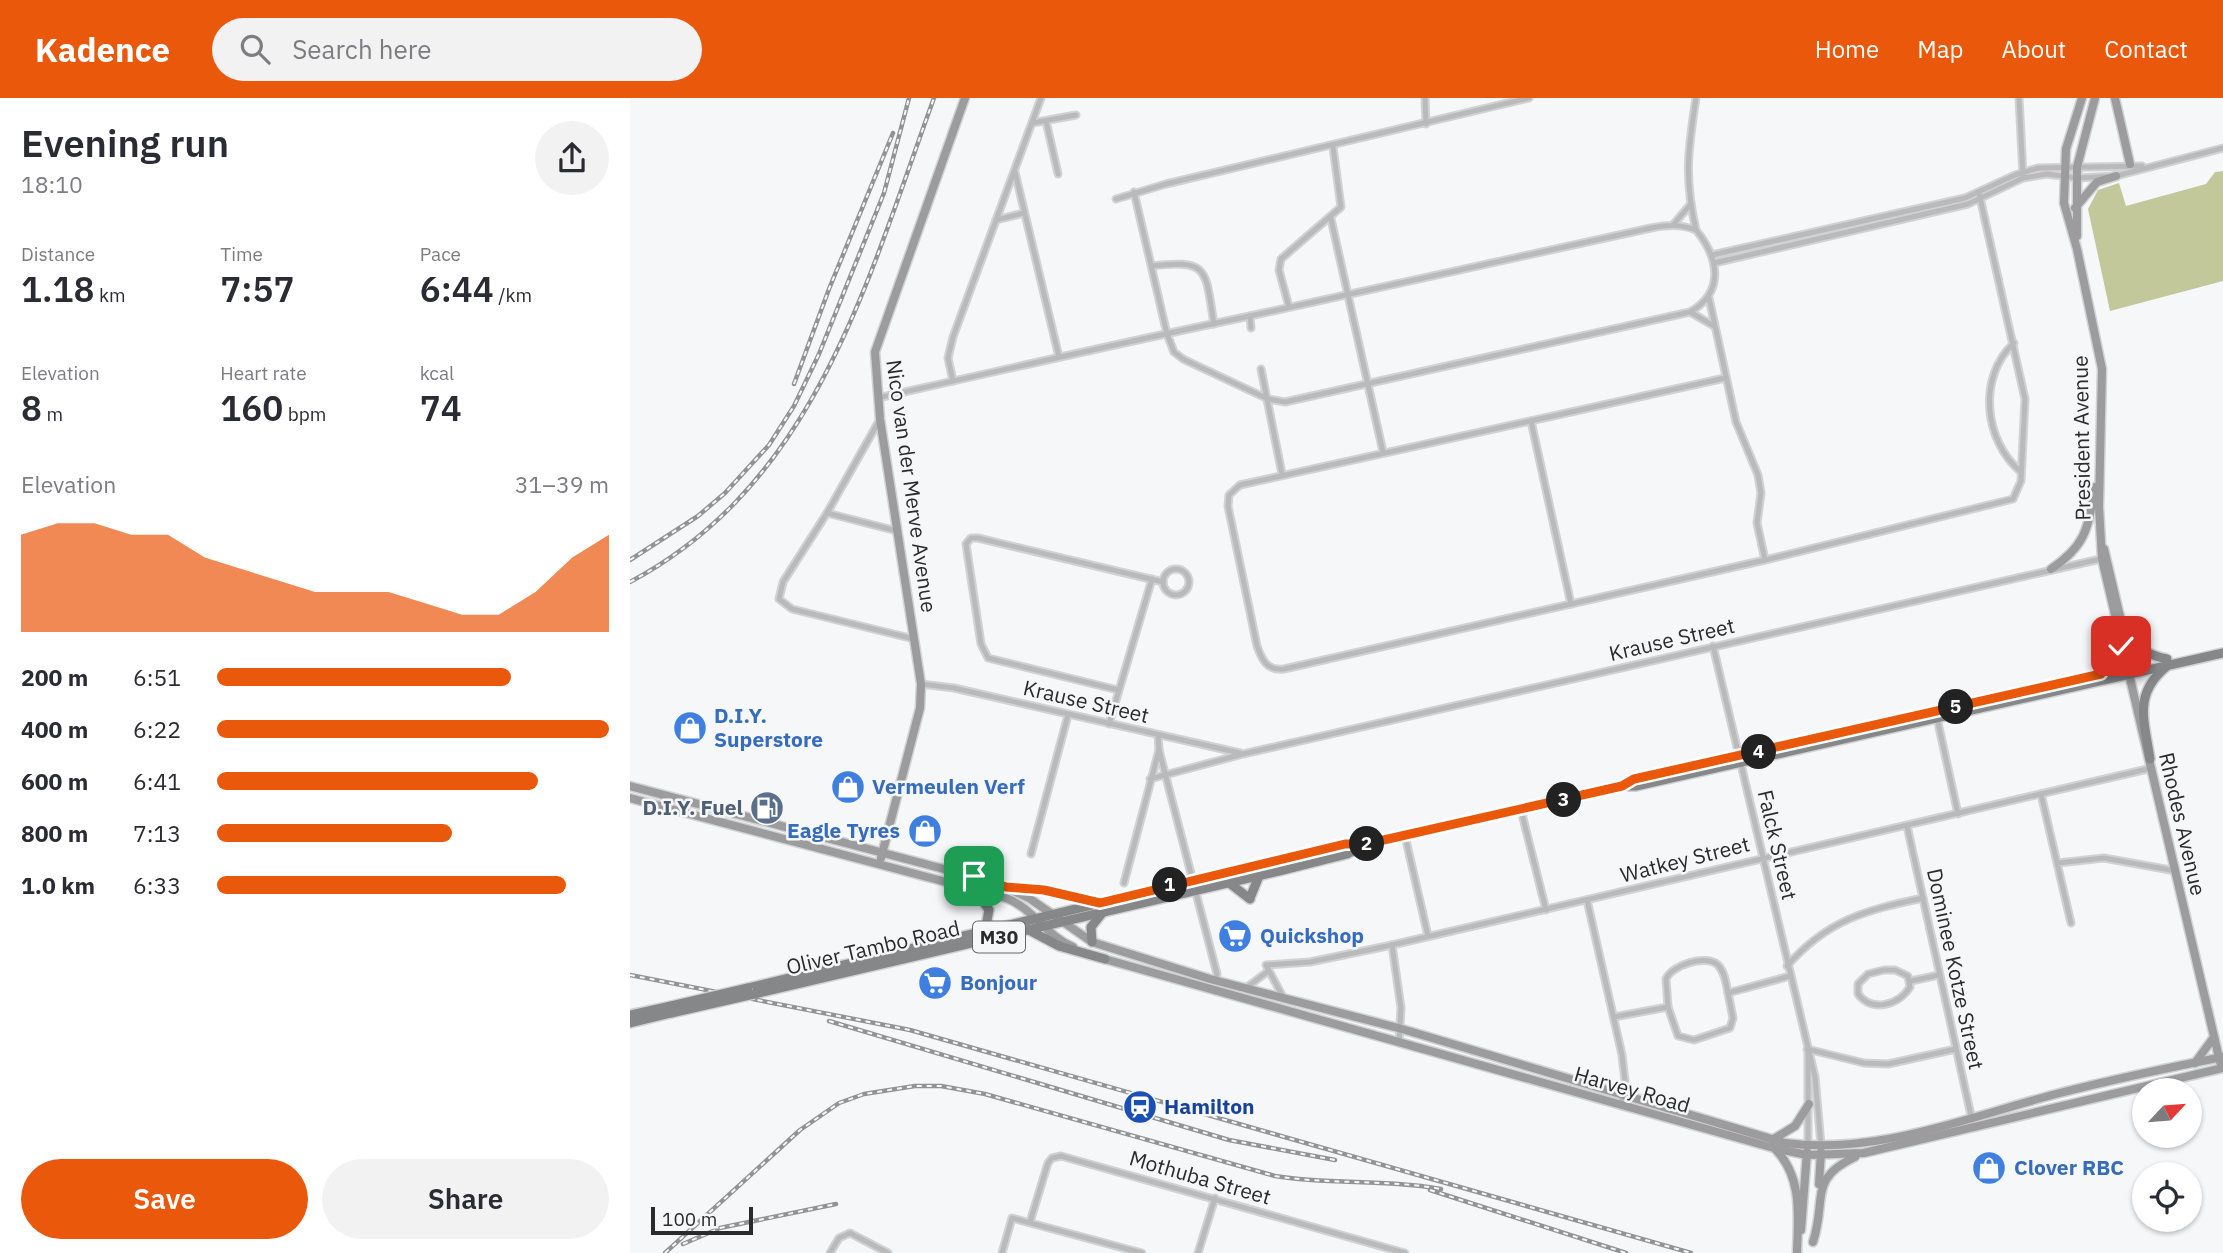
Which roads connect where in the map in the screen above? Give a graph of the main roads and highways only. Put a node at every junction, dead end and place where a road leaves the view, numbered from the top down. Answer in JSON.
{"nodes":[{"id":1,"x":965,"y":98,"type":"edge"},
{"id":2,"x":2082,"y":98,"type":"edge"},
{"id":3,"x":2095,"y":98,"type":"edge"},
{"id":4,"x":2115,"y":98,"type":"edge"},
{"id":5,"x":2130,"y":164,"type":"road end"},
{"id":6,"x":2116,"y":176,"type":"road end"},
{"id":7,"x":2075,"y":208,"type":"junction"},
{"id":8,"x":2077,"y":249,"type":"junction"},
{"id":9,"x":2101,"y":461,"type":"junction"},
{"id":10,"x":2105,"y":558,"type":"junction"},
{"id":11,"x":2051,"y":569,"type":"road end"},
{"id":12,"x":2121,"y":622,"type":"junction"},
{"id":13,"x":2121,"y":646,"type":"junction"},
{"id":14,"x":2223,"y":647,"type":"edge"},
{"id":15,"x":2223,"y":653,"type":"edge"},
{"id":16,"x":2168,"y":662,"type":"junction"},
{"id":17,"x":2129,"y":671,"type":"junction"},
{"id":18,"x":2101,"y":674,"type":"junction"},
{"id":19,"x":1740,"y":760,"type":"junction"},
{"id":20,"x":2151,"y":764,"type":"junction"},
{"id":21,"x":630,"y":786,"type":"edge"},
{"id":22,"x":630,"y":799,"type":"edge"},
{"id":23,"x":1366,"y":844,"type":"junction"},
{"id":24,"x":882,"y":854,"type":"junction"},
{"id":25,"x":879,"y":865,"type":"junction"},
{"id":26,"x":1259,"y":876,"type":"junction"},
{"id":27,"x":1228,"y":882,"type":"junction"},
{"id":28,"x":1194,"y":885,"type":"junction"},
{"id":29,"x":1006,"y":887,"type":"junction"},
{"id":30,"x":976,"y":890,"type":"junction"},
{"id":31,"x":1102,"y":907,"type":"junction"},
{"id":32,"x":1054,"y":915,"type":"junction"},
{"id":33,"x":1037,"y":918,"type":"junction"},
{"id":34,"x":1062,"y":922,"type":"junction"},
{"id":35,"x":1045,"y":926,"type":"junction"},
{"id":36,"x":1028,"y":930,"type":"junction"},
{"id":37,"x":985,"y":931,"type":"junction"},
{"id":38,"x":1092,"y":942,"type":"junction"},
{"id":39,"x":1105,"y":959,"type":"junction"},
{"id":40,"x":1150,"y":961,"type":"junction"},
{"id":41,"x":1147,"y":972,"type":"junction"},
{"id":42,"x":751,"y":991,"type":"junction"},
{"id":43,"x":671,"y":1009,"type":"junction"},
{"id":44,"x":630,"y":1015,"type":"edge"},
{"id":45,"x":630,"y":1023,"type":"edge"},
{"id":46,"x":2213,"y":1034,"type":"junction"},
{"id":47,"x":2223,"y":1042,"type":"edge"},
{"id":48,"x":2221,"y":1057,"type":"edge"},
{"id":49,"x":2195,"y":1063,"type":"junction"},
{"id":50,"x":2222,"y":1071,"type":"edge"},
{"id":51,"x":1809,"y":1104,"type":"road end"},
{"id":52,"x":1973,"y":1122,"type":"junction"},
{"id":53,"x":1773,"y":1144,"type":"junction"},
{"id":54,"x":1808,"y":1150,"type":"junction"},
{"id":55,"x":1821,"y":1151,"type":"junction"},
{"id":56,"x":1864,"y":1153,"type":"junction"},
{"id":57,"x":1813,"y":1242,"type":"junction"},
{"id":58,"x":1797,"y":1253,"type":"edge"},
{"id":59,"x":1811,"y":1253,"type":"edge"}],
"edges":[{"from":1,"to":24,"type":"main road","name":"Nico van der Merve Avenue"},
{"from":2,"to":8,"type":"main road","name":"President Avenue"},
{"from":3,"to":7,"type":"main road","name":"President Avenue"},
{"from":4,"to":5,"type":"main road"},
{"from":6,"to":7,"type":"main road"},
{"from":7,"to":8,"type":"main road","name":"President Avenue"},
{"from":8,"to":9,"type":"main road","name":"President Avenue"},
{"from":9,"to":10,"type":"main road","name":"President Avenue"},
{"from":9,"to":11,"type":"main road"},
{"from":10,"to":12,"type":"main road","name":"President Avenue"},
{"from":10,"to":13,"type":"main road","name":"President Avenue"},
{"from":12,"to":16,"type":"main road"},
{"from":12,"to":17,"type":"main road","name":"President Avenue"},
{"from":13,"to":17,"type":"main road","name":"President Avenue"},
{"from":13,"to":18,"type":"main road"},
{"from":14,"to":16,"type":"main road","number":"M30"},
{"from":15,"to":16,"type":"main road","number":"M30"},
{"from":16,"to":17,"type":"main road","number":"M30"},
{"from":16,"to":20,"type":"main road"},
{"from":17,"to":18,"type":"main road","number":"M30"},
{"from":17,"to":19,"type":"main road","number":"M30"},
{"from":17,"to":20,"type":"main road","name":"Rhodes Avenue"},
{"from":18,"to":19,"type":"main road","number":"M30"},
{"from":19,"to":23,"type":"main road","name":"Oliver Tambo Road","number":"M30"},
{"from":20,"to":46,"type":"main road","name":"Rhodes Avenue"},
{"from":21,"to":24,"type":"main road","name":"Harvey Road"},
{"from":22,"to":25,"type":"main road","name":"Harvey Road"},
{"from":23,"to":26,"type":"main road","name":"Oliver Tambo Road","number":"M30"},
{"from":23,"to":28,"type":"main road","name":"Oliver Tambo Road","number":"M30"},
{"from":24,"to":25,"type":"main road","name":"Nico van der Merve Avenue"},
{"from":24,"to":29,"type":"main road","name":"Harvey Road"},
{"from":25,"to":30,"type":"main road","name":"Harvey Road"},
{"from":26,"to":27,"type":"main road","name":"Oliver Tambo Road","number":"M30"},
{"from":26,"to":27,"type":"main road"},
{"from":27,"to":28,"type":"main road","name":"Oliver Tambo Road","number":"M30"},
{"from":28,"to":31,"type":"main road","name":"Oliver Tambo Road","number":"M30"},
{"from":29,"to":31,"type":"main road"},
{"from":29,"to":32,"type":"main road","name":"Harvey Road"},
{"from":30,"to":33,"type":"main road","name":"Harvey Road"},
{"from":30,"to":37,"type":"main road"},
{"from":31,"to":32,"type":"main road","name":"Oliver Tambo Road","number":"M30"},
{"from":31,"to":34,"type":"main road","name":"Oliver Tambo Road","number":"M30"},
{"from":31,"to":38,"type":"main road"},
{"from":32,"to":33,"type":"main road","name":"Oliver Tambo Road","number":"M30"},
{"from":32,"to":34,"type":"main road","name":"Harvey Road"},
{"from":33,"to":35,"type":"main road","name":"Harvey Road"},
{"from":33,"to":37,"type":"main road","name":"Oliver Tambo Road","number":"M30"},
{"from":34,"to":35,"type":"main road","name":"Oliver Tambo Road","number":"M30"},
{"from":34,"to":38,"type":"main road","name":"Harvey Road"},
{"from":35,"to":36,"type":"main road","name":"Oliver Tambo Road","number":"M30"},
{"from":35,"to":39,"type":"main road","name":"Harvey Road"},
{"from":36,"to":39,"type":"main road"},
{"from":36,"to":42,"type":"main road","name":"Oliver Tambo Road","number":"M30"},
{"from":37,"to":42,"type":"main road","name":"Oliver Tambo Road","number":"M30"},
{"from":38,"to":40,"type":"main road","name":"Harvey Road"},
{"from":39,"to":41,"type":"main road","name":"Harvey Road"},
{"from":40,"to":41,"type":"main road"},
{"from":40,"to":53,"type":"main road","name":"Harvey Road"},
{"from":41,"to":53,"type":"main road","name":"Harvey Road"},
{"from":42,"to":43,"type":"main road","name":"Oliver Tambo Road","number":"M30","bridge":true},
{"from":43,"to":44,"type":"main road","name":"Oliver Tambo Road","number":"M30"},
{"from":43,"to":45,"type":"main road","name":"Oliver Tambo Road","number":"M30"},
{"from":46,"to":47,"type":"main road"},
{"from":46,"to":48,"type":"main road","name":"Rhodes Avenue"},
{"from":46,"to":49,"type":"main road"},
{"from":48,"to":49,"type":"main road","name":"Harvey Road"},
{"from":48,"to":50,"type":"main road","name":"Rhodes Avenue"},
{"from":49,"to":52,"type":"main road","name":"Harvey Road"},
{"from":50,"to":52,"type":"main road","name":"Harvey Road"},
{"from":51,"to":53,"type":"main road"},
{"from":52,"to":55,"type":"main road","name":"Harvey Road"},
{"from":52,"to":56,"type":"main road","name":"Harvey Road"},
{"from":53,"to":54,"type":"main road","name":"Harvey Road"},
{"from":53,"to":58,"type":"main road"},
{"from":54,"to":55,"type":"main road","name":"Harvey Road"},
{"from":54,"to":58,"type":"main road"},
{"from":55,"to":56,"type":"main road","name":"Harvey Road"},
{"from":55,"to":57,"type":"main road"},
{"from":56,"to":57,"type":"main road"},
{"from":57,"to":59,"type":"main road"}]}
